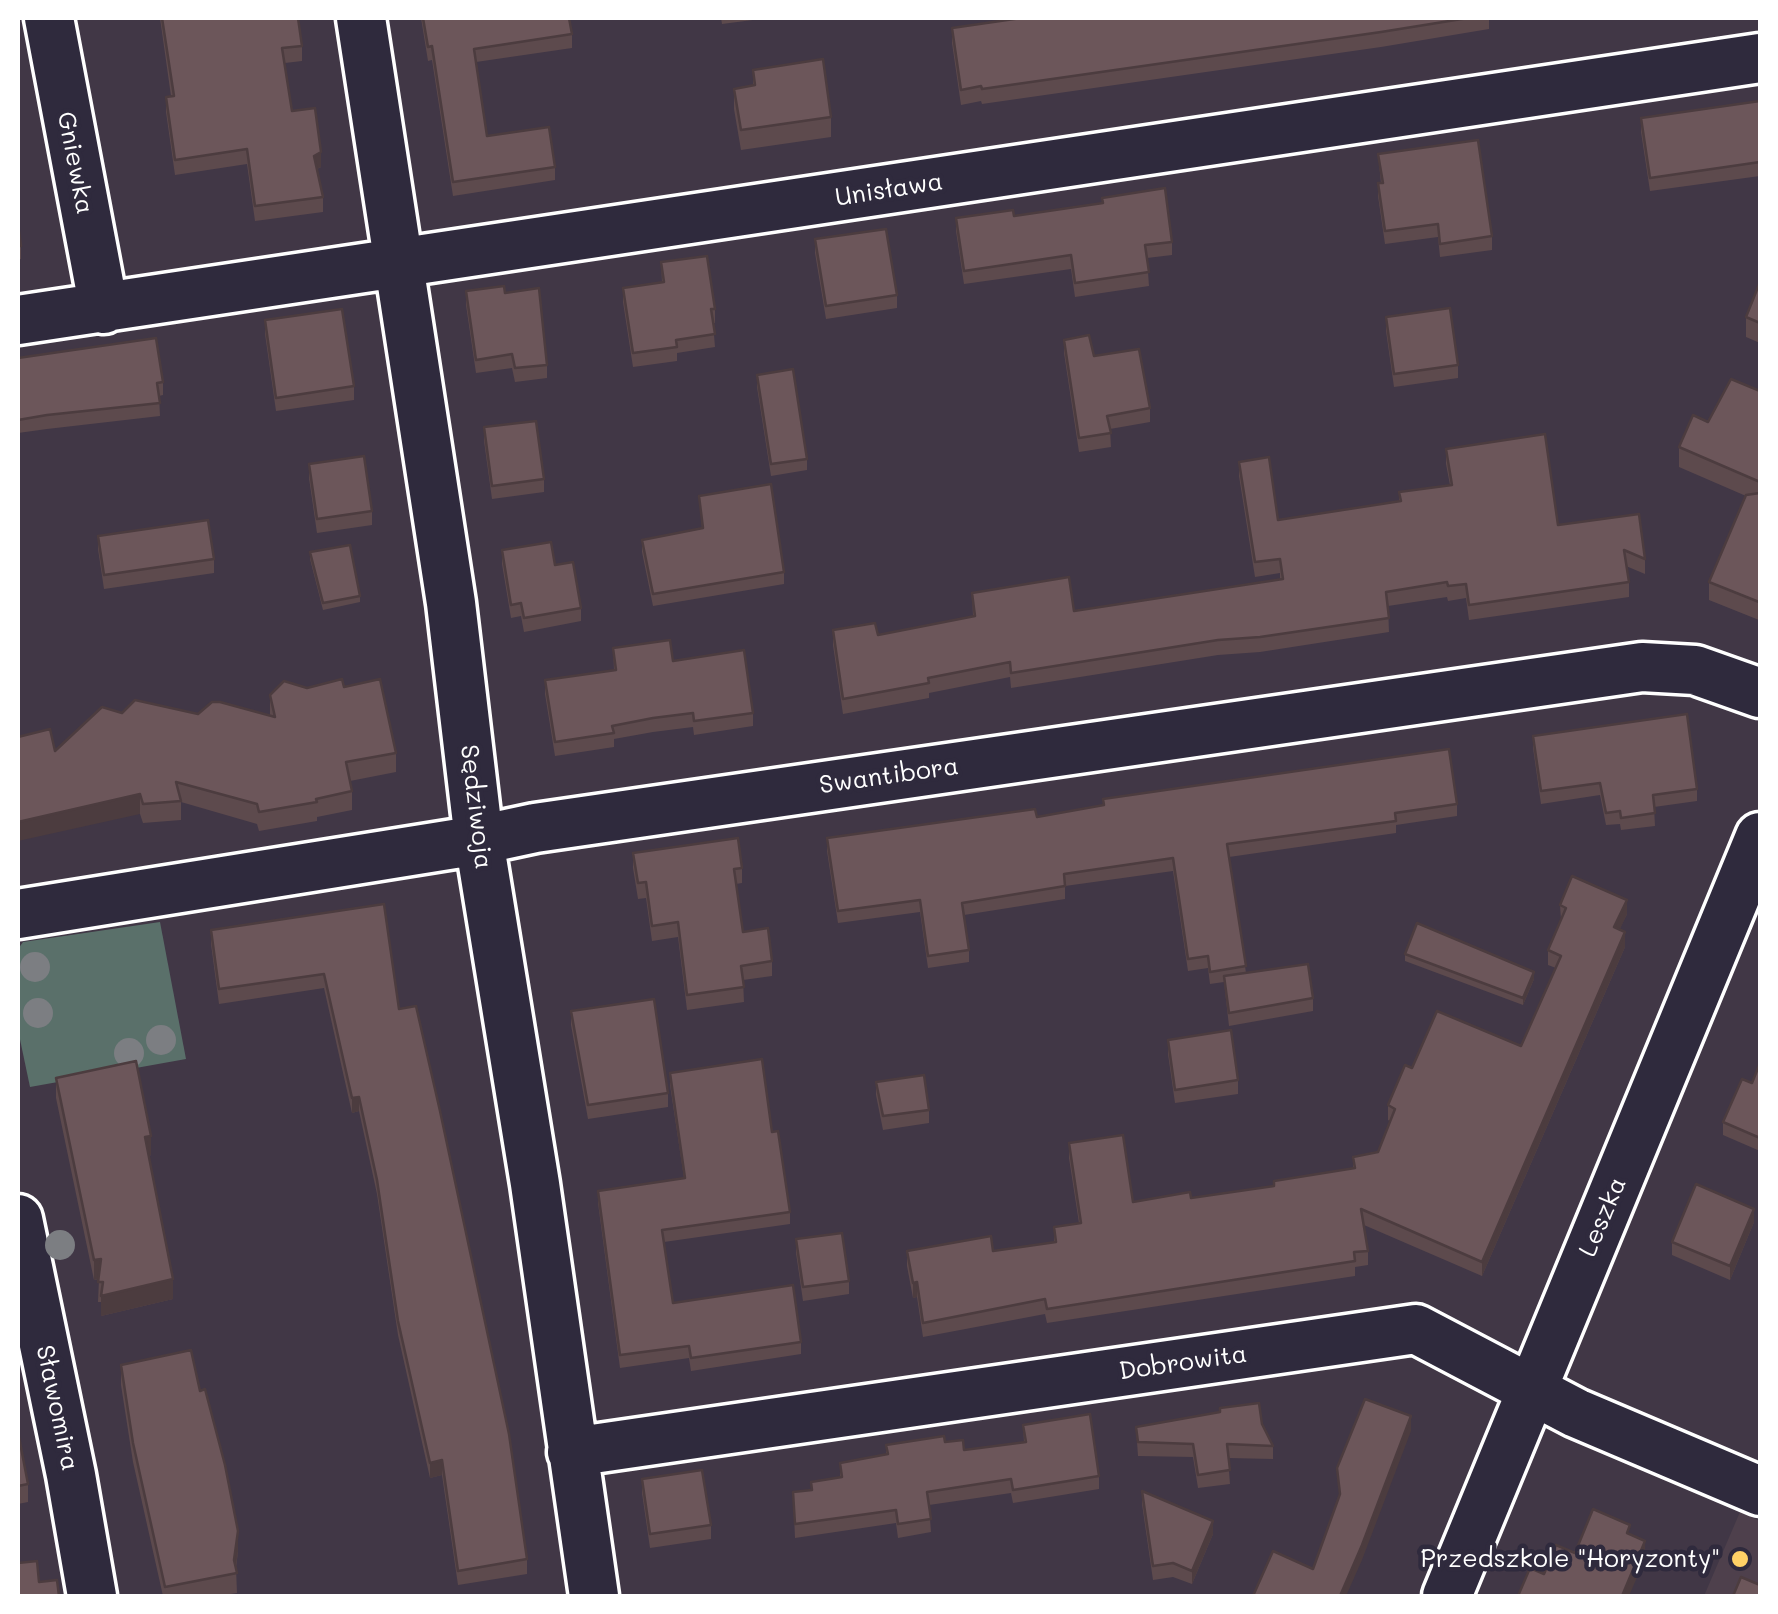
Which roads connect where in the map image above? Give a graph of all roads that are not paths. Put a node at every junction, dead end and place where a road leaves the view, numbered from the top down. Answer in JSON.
{"nodes":[{"id":1,"x":49,"y":18,"type":"edge"},
{"id":2,"x":360,"y":18,"type":"edge"},
{"id":3,"x":1760,"y":58,"type":"edge"},
{"id":4,"x":397,"y":265,"type":"junction"},
{"id":5,"x":104,"y":308,"type":"junction"},
{"id":6,"x":18,"y":320,"type":"edge"},
{"id":7,"x":1760,"y":693,"type":"edge"},
{"id":8,"x":1760,"y":837,"type":"edge"},
{"id":9,"x":480,"y":840,"type":"junction"},
{"id":10,"x":18,"y":914,"type":"edge"},
{"id":11,"x":18,"y":1219,"type":"edge"},
{"id":12,"x":1530,"y":1390,"type":"junction"},
{"id":13,"x":572,"y":1452,"type":"junction"},
{"id":14,"x":1760,"y":1491,"type":"edge"},
{"id":15,"x":92,"y":1596,"type":"edge"},
{"id":16,"x":594,"y":1596,"type":"edge"},
{"id":17,"x":1446,"y":1596,"type":"edge"}],
"edges":[{"from":1,"to":5,"type":"street","name":"Gniewka"},
{"from":2,"to":4,"type":"street","name":"Sędziwoja"},
{"from":3,"to":4,"type":"street","name":"Unisława"},
{"from":4,"to":5,"type":"street","name":"Unisława"},
{"from":4,"to":9,"type":"street","name":"Sędziwoja"},
{"from":5,"to":6,"type":"street","name":"Unisława"},
{"from":7,"to":9,"type":"street","name":"Swantibora"},
{"from":8,"to":12,"type":"street","name":"Leszka"},
{"from":9,"to":10,"type":"street","name":"Swantibora"},
{"from":9,"to":13,"type":"street","name":"Sędziwoja"},
{"from":11,"to":15,"type":"street","name":"Sławomira"},
{"from":12,"to":13,"type":"street","name":"Dobrowita"},
{"from":12,"to":14,"type":"street","name":"Dobrowita"},
{"from":12,"to":17,"type":"street","name":"Leszka"},
{"from":13,"to":16,"type":"street","name":"Sędziwoja"}]}
